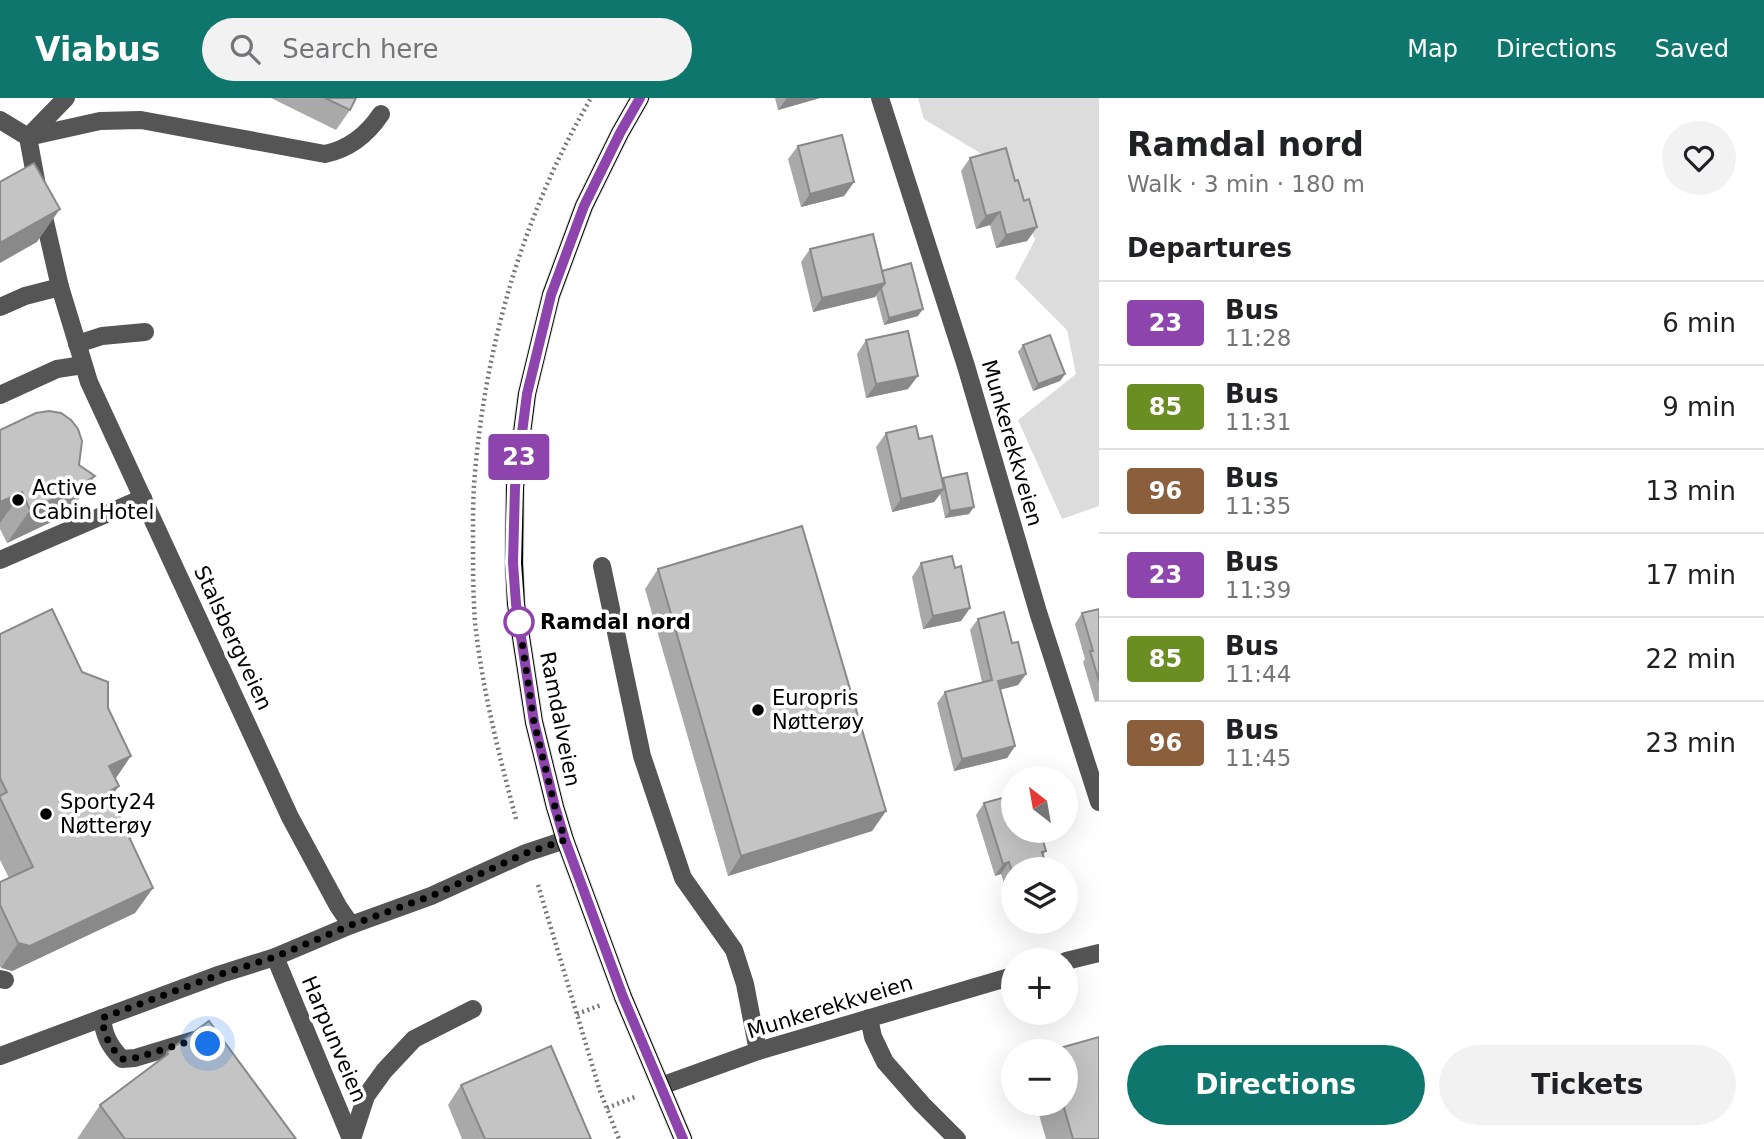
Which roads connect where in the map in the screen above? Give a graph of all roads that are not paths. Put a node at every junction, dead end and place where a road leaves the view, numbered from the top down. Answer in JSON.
{"nodes":[{"id":1,"x":66,"y":98,"type":"edge"},
{"id":2,"x":640,"y":98,"type":"edge"},
{"id":3,"x":880,"y":98,"type":"edge"},
{"id":4,"x":381,"y":114,"type":"dead end"},
{"id":5,"x":0,"y":120,"type":"edge"},
{"id":6,"x":28,"y":137,"type":"junction"},
{"id":7,"x":60,"y":287,"type":"junction"},
{"id":8,"x":0,"y":307,"type":"edge"},
{"id":9,"x":145,"y":332,"type":"dead end"},
{"id":10,"x":77,"y":344,"type":"junction"},
{"id":11,"x":83,"y":365,"type":"junction"},
{"id":12,"x":0,"y":396,"type":"edge"},
{"id":13,"x":143,"y":498,"type":"junction"},
{"id":14,"x":0,"y":560,"type":"edge"},
{"id":15,"x":603,"y":566,"type":"dead end"},
{"id":16,"x":1099,"y":802,"type":"edge"},
{"id":17,"x":565,"y":840,"type":"junction"},
{"id":18,"x":351,"y":925,"type":"junction"},
{"id":19,"x":1099,"y":953,"type":"edge"},
{"id":20,"x":275,"y":957,"type":"junction"},
{"id":21,"x":1078,"y":958,"type":"edge"},
{"id":22,"x":1001,"y":980,"type":"edge"},
{"id":23,"x":473,"y":1009,"type":"dead end"},
{"id":24,"x":102,"y":1018,"type":"junction"},
{"id":25,"x":869,"y":1018,"type":"junction"},
{"id":26,"x":212,"y":1046,"type":"edge"},
{"id":27,"x":4,"y":1051,"type":"edge"},
{"id":28,"x":758,"y":1051,"type":"junction"},
{"id":29,"x":661,"y":1086,"type":"junction"},
{"id":30,"x":351,"y":1139,"type":"edge"},
{"id":31,"x":683,"y":1139,"type":"edge"},
{"id":32,"x":957,"y":1139,"type":"edge"}],
"edges":[{"from":1,"to":6,"type":"street"},
{"from":2,"to":17,"type":"main road","name":"Ramdalveien"},
{"from":3,"to":16,"type":"street","name":"Munkerekkveien"},
{"from":4,"to":6,"type":"street"},
{"from":5,"to":6,"type":"street"},
{"from":6,"to":7,"type":"street","name":"Stalsbergveien"},
{"from":7,"to":8,"type":"street"},
{"from":7,"to":10,"type":"street","name":"Stalsbergveien"},
{"from":9,"to":10,"type":"street"},
{"from":10,"to":11,"type":"street","name":"Stalsbergveien"},
{"from":11,"to":12,"type":"street"},
{"from":11,"to":13,"type":"street","name":"Stalsbergveien"},
{"from":13,"to":14,"type":"street"},
{"from":13,"to":18,"type":"street","name":"Stalsbergveien"},
{"from":15,"to":28,"type":"street"},
{"from":17,"to":18,"type":"street"},
{"from":17,"to":29,"type":"main road","name":"Ramdalveien"},
{"from":18,"to":20,"type":"street"},
{"from":19,"to":21,"type":"street"},
{"from":20,"to":24,"type":"street"},
{"from":20,"to":30,"type":"street","name":"Harpunveien"},
{"from":22,"to":25,"type":"street","name":"Munkerekkveien"},
{"from":23,"to":30,"type":"street"},
{"from":24,"to":26,"type":"street"},
{"from":24,"to":27,"type":"street"},
{"from":25,"to":28,"type":"street","name":"Munkerekkveien"},
{"from":25,"to":32,"type":"street"},
{"from":28,"to":29,"type":"street","name":"Munkerekkveien"},
{"from":29,"to":31,"type":"main road","name":"Ramdalveien"}]}
